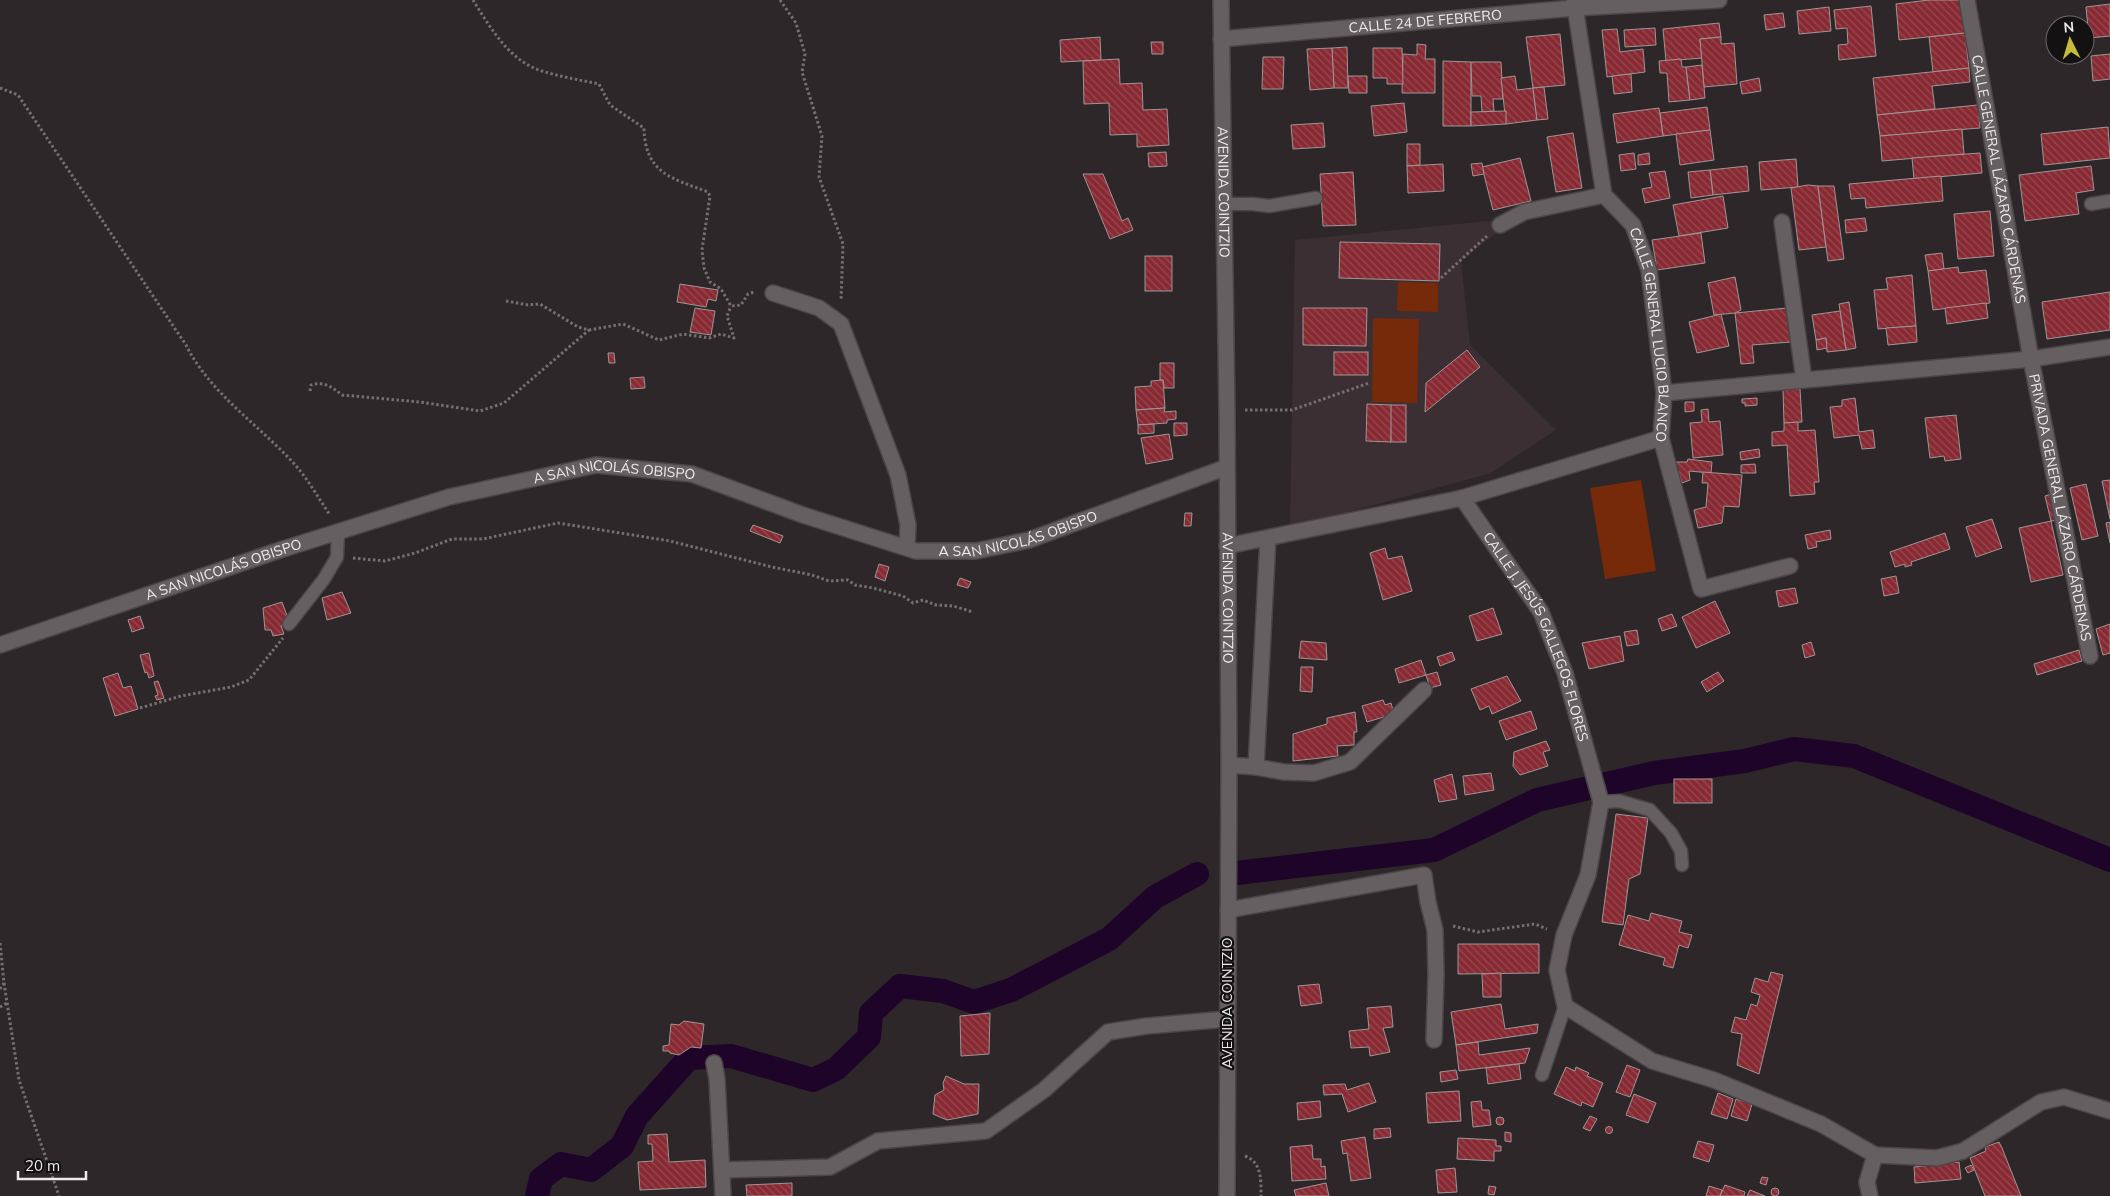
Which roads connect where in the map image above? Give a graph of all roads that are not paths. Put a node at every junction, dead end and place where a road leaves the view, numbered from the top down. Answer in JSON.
{"nodes":[{"id":1,"x":1222,"y":0,"type":"edge"},
{"id":2,"x":1719,"y":0,"type":"edge"},
{"id":3,"x":1967,"y":0,"type":"edge"},
{"id":4,"x":1574,"y":4,"type":"edge"},
{"id":5,"x":1221,"y":39,"type":"junction"},
{"id":6,"x":1604,"y":195,"type":"junction"},
{"id":7,"x":1316,"y":198,"type":"dead end"},
{"id":8,"x":2110,"y":201,"type":"edge"},
{"id":9,"x":1224,"y":204,"type":"junction"},
{"id":10,"x":2091,"y":204,"type":"dead end"},
{"id":11,"x":1782,"y":222,"type":"dead end"},
{"id":12,"x":1500,"y":225,"type":"road end"},
{"id":13,"x":773,"y":293,"type":"road end"},
{"id":14,"x":2110,"y":347,"type":"edge"},
{"id":15,"x":2031,"y":358,"type":"junction"},
{"id":16,"x":1804,"y":380,"type":"junction"},
{"id":17,"x":1664,"y":392,"type":"junction"},
{"id":18,"x":1661,"y":438,"type":"junction"},
{"id":19,"x":1227,"y":468,"type":"junction"},
{"id":20,"x":1462,"y":498,"type":"junction"},
{"id":21,"x":340,"y":531,"type":"junction"},
{"id":22,"x":1268,"y":538,"type":"junction"},
{"id":23,"x":1227,"y":546,"type":"junction"},
{"id":24,"x":907,"y":548,"type":"junction"},
{"id":25,"x":1790,"y":566,"type":"dead end"},
{"id":26,"x":289,"y":624,"type":"road end"},
{"id":27,"x":0,"y":645,"type":"edge"},
{"id":28,"x":2090,"y":656,"type":"dead end"},
{"id":29,"x":1424,"y":690,"type":"dead end"},
{"id":30,"x":1229,"y":765,"type":"junction"},
{"id":31,"x":1256,"y":767,"type":"junction"},
{"id":32,"x":1598,"y":793,"type":"junction"},
{"id":33,"x":1682,"y":865,"type":"dead end"},
{"id":34,"x":1228,"y":910,"type":"junction"},
{"id":35,"x":1565,"y":1006,"type":"junction"},
{"id":36,"x":1227,"y":1020,"type":"junction"},
{"id":37,"x":1434,"y":1040,"type":"dead end"},
{"id":38,"x":714,"y":1063,"type":"dead end"},
{"id":39,"x":1542,"y":1075,"type":"dead end"},
{"id":40,"x":2110,"y":1111,"type":"edge"},
{"id":41,"x":1875,"y":1155,"type":"junction"},
{"id":42,"x":722,"y":1170,"type":"junction"},
{"id":43,"x":723,"y":1196,"type":"edge"},
{"id":44,"x":1227,"y":1196,"type":"edge"},
{"id":45,"x":1870,"y":1196,"type":"edge"}],
"edges":[{"from":1,"to":5,"type":"street","name":"AVENIDA COINTZIO"},
{"from":2,"to":4,"type":"street","name":"CALLE 24 DE FEBRERO"},
{"from":3,"to":15,"type":"street","name":"CALLE GENERAL LÁZARO CÁRDENAS"},
{"from":4,"to":5,"type":"street","name":"CALLE 24 DE FEBRERO"},
{"from":4,"to":6,"type":"street"},
{"from":5,"to":9,"type":"street","name":"AVENIDA COINTZIO"},
{"from":6,"to":12,"type":"street"},
{"from":6,"to":17,"type":"street","name":"CALLE GENERAL LUCIO BLANCO"},
{"from":7,"to":9,"type":"lane"},
{"from":8,"to":10,"type":"lane"},
{"from":9,"to":19,"type":"street","name":"AVENIDA COINTZIO"},
{"from":11,"to":16,"type":"street"},
{"from":13,"to":24,"type":"street"},
{"from":14,"to":15,"type":"street"},
{"from":15,"to":16,"type":"street"},
{"from":15,"to":28,"type":"street","name":"PRIVADA GENERAL LÁZARO CÁRDENAS"},
{"from":16,"to":17,"type":"street"},
{"from":17,"to":18,"type":"street","name":"CALLE GENERAL LUCIO BLANCO"},
{"from":18,"to":20,"type":"street"},
{"from":18,"to":25,"type":"street","name":"CALLE GENERAL LUCIO BLANCO"},
{"from":19,"to":23,"type":"street","name":"AVENIDA COINTZIO"},
{"from":19,"to":24,"type":"street","name":"A SAN NICOLÁS OBISPO"},
{"from":20,"to":22,"type":"street"},
{"from":20,"to":32,"type":"street","name":"CALLE J. JESÚS GALLEGOS FLORES"},
{"from":21,"to":24,"type":"street","name":"A SAN NICOLÁS OBISPO"},
{"from":21,"to":26,"type":"lane"},
{"from":21,"to":27,"type":"street","name":"A SAN NICOLÁS OBISPO"},
{"from":22,"to":23,"type":"street"},
{"from":22,"to":31,"type":"street"},
{"from":23,"to":30,"type":"street","name":"AVENIDA COINTZIO"},
{"from":29,"to":31,"type":"street"},
{"from":30,"to":31,"type":"street"},
{"from":30,"to":34,"type":"street","name":"AVENIDA COINTZIO"},
{"from":32,"to":33,"type":"lane"},
{"from":32,"to":35,"type":"street"},
{"from":34,"to":36,"type":"street","name":"AVENIDA COINTZIO"},
{"from":34,"to":37,"type":"street"},
{"from":35,"to":39,"type":"lane"},
{"from":35,"to":41,"type":"street"},
{"from":36,"to":42,"type":"street"},
{"from":36,"to":44,"type":"street","name":"AVENIDA COINTZIO"},
{"from":38,"to":42,"type":"street"},
{"from":40,"to":41,"type":"street"},
{"from":41,"to":45,"type":"street"},
{"from":42,"to":43,"type":"street"}]}
